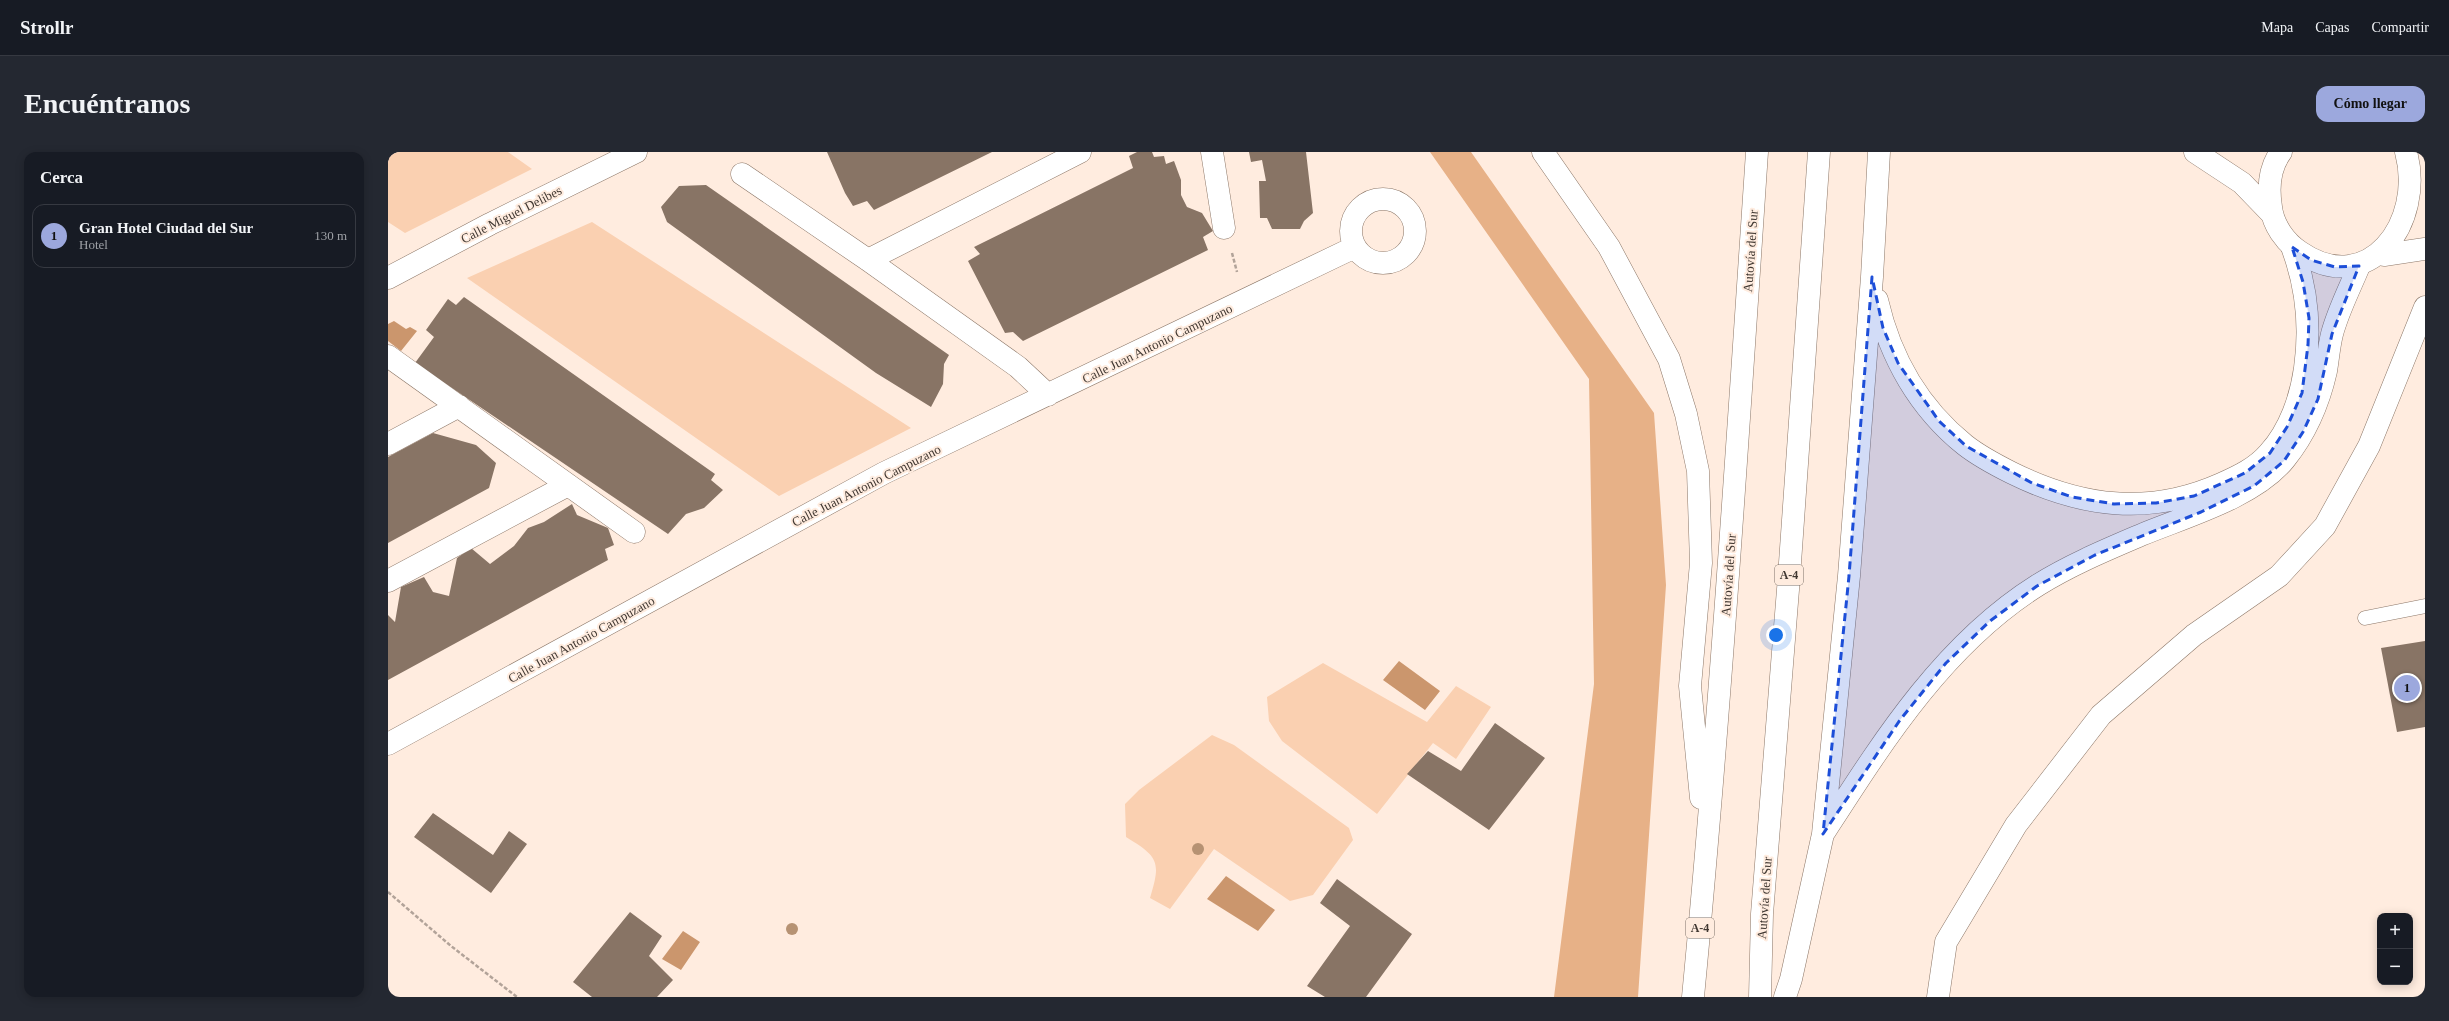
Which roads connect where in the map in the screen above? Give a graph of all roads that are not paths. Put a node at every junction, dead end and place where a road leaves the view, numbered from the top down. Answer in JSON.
{"nodes":[{"id":1,"x":636,"y":152,"type":"edge"},
{"id":2,"x":1080,"y":152,"type":"edge"},
{"id":3,"x":1212,"y":152,"type":"edge"},
{"id":4,"x":1543,"y":152,"type":"edge"},
{"id":5,"x":1757,"y":152,"type":"edge"},
{"id":6,"x":1819,"y":152,"type":"edge"},
{"id":7,"x":1879,"y":152,"type":"edge"},
{"id":8,"x":2196,"y":152,"type":"edge"},
{"id":9,"x":2281,"y":152,"type":"edge"},
{"id":10,"x":2406,"y":152,"type":"edge"},
{"id":11,"x":742,"y":174,"type":"dead end"},
{"id":12,"x":2422,"y":190,"type":"edge"},
{"id":13,"x":2271,"y":213,"type":"junction"},
{"id":14,"x":1224,"y":228,"type":"road end"},
{"id":15,"x":1354,"y":247,"type":"dead end"},
{"id":16,"x":2292,"y":247,"type":"junction"},
{"id":17,"x":2425,"y":249,"type":"edge"},
{"id":18,"x":2384,"y":255,"type":"junction"},
{"id":19,"x":868,"y":260,"type":"junction"},
{"id":20,"x":2359,"y":266,"type":"junction"},
{"id":21,"x":1872,"y":277,"type":"junction"},
{"id":22,"x":388,"y":278,"type":"edge"},
{"id":23,"x":2425,"y":307,"type":"edge"},
{"id":24,"x":388,"y":356,"type":"edge"},
{"id":25,"x":1048,"y":395,"type":"junction"},
{"id":26,"x":459,"y":406,"type":"junction"},
{"id":27,"x":388,"y":444,"type":"edge"},
{"id":28,"x":568,"y":485,"type":"junction"},
{"id":29,"x":634,"y":532,"type":"dead end"},
{"id":30,"x":388,"y":581,"type":"edge"},
{"id":31,"x":2425,"y":606,"type":"edge"},
{"id":32,"x":2365,"y":618,"type":"dead end"},
{"id":33,"x":388,"y":744,"type":"edge"},
{"id":34,"x":1823,"y":834,"type":"junction"},
{"id":35,"x":1707,"y":859,"type":"junction"},
{"id":36,"x":1694,"y":997,"type":"edge"},
{"id":37,"x":1760,"y":997,"type":"edge"},
{"id":38,"x":1786,"y":997,"type":"edge"},
{"id":39,"x":1938,"y":997,"type":"edge"}],
"edges":[{"from":1,"to":22,"type":"main road","name":"Calle Miguel Delibes"},
{"from":2,"to":19,"type":"main road"},
{"from":3,"to":14,"type":"main road"},
{"from":4,"to":35,"type":"main road"},
{"from":5,"to":35,"type":"main road","name":"Autovía del Sur","number":"A-4"},
{"from":6,"to":37,"type":"main road","name":"Autovía del Sur","number":"A-4"},
{"from":7,"to":21,"type":"main road"},
{"from":8,"to":13,"type":"main road"},
{"from":9,"to":13,"type":"main road"},
{"from":10,"to":12,"type":"main road"},
{"from":11,"to":19,"type":"main road"},
{"from":12,"to":18,"type":"main road"},
{"from":13,"to":16,"type":"main road"},
{"from":15,"to":25,"type":"main road","name":"Calle Juan Antonio Campuzano"},
{"from":16,"to":20,"type":"main road"},
{"from":16,"to":21,"type":"main road"},
{"from":17,"to":18,"type":"main road"},
{"from":18,"to":20,"type":"main road"},
{"from":19,"to":25,"type":"main road"},
{"from":20,"to":34,"type":"main road"},
{"from":21,"to":34,"type":"main road"},
{"from":23,"to":39,"type":"main road"},
{"from":24,"to":26,"type":"main road"},
{"from":25,"to":33,"type":"main road","name":"Calle Juan Antonio Campuzano"},
{"from":26,"to":27,"type":"main road"},
{"from":26,"to":28,"type":"main road"},
{"from":28,"to":29,"type":"main road"},
{"from":28,"to":30,"type":"main road"},
{"from":31,"to":32,"type":"lane"},
{"from":34,"to":38,"type":"main road"},
{"from":35,"to":36,"type":"main road","name":"Autovía del Sur","number":"A-4"}]}
